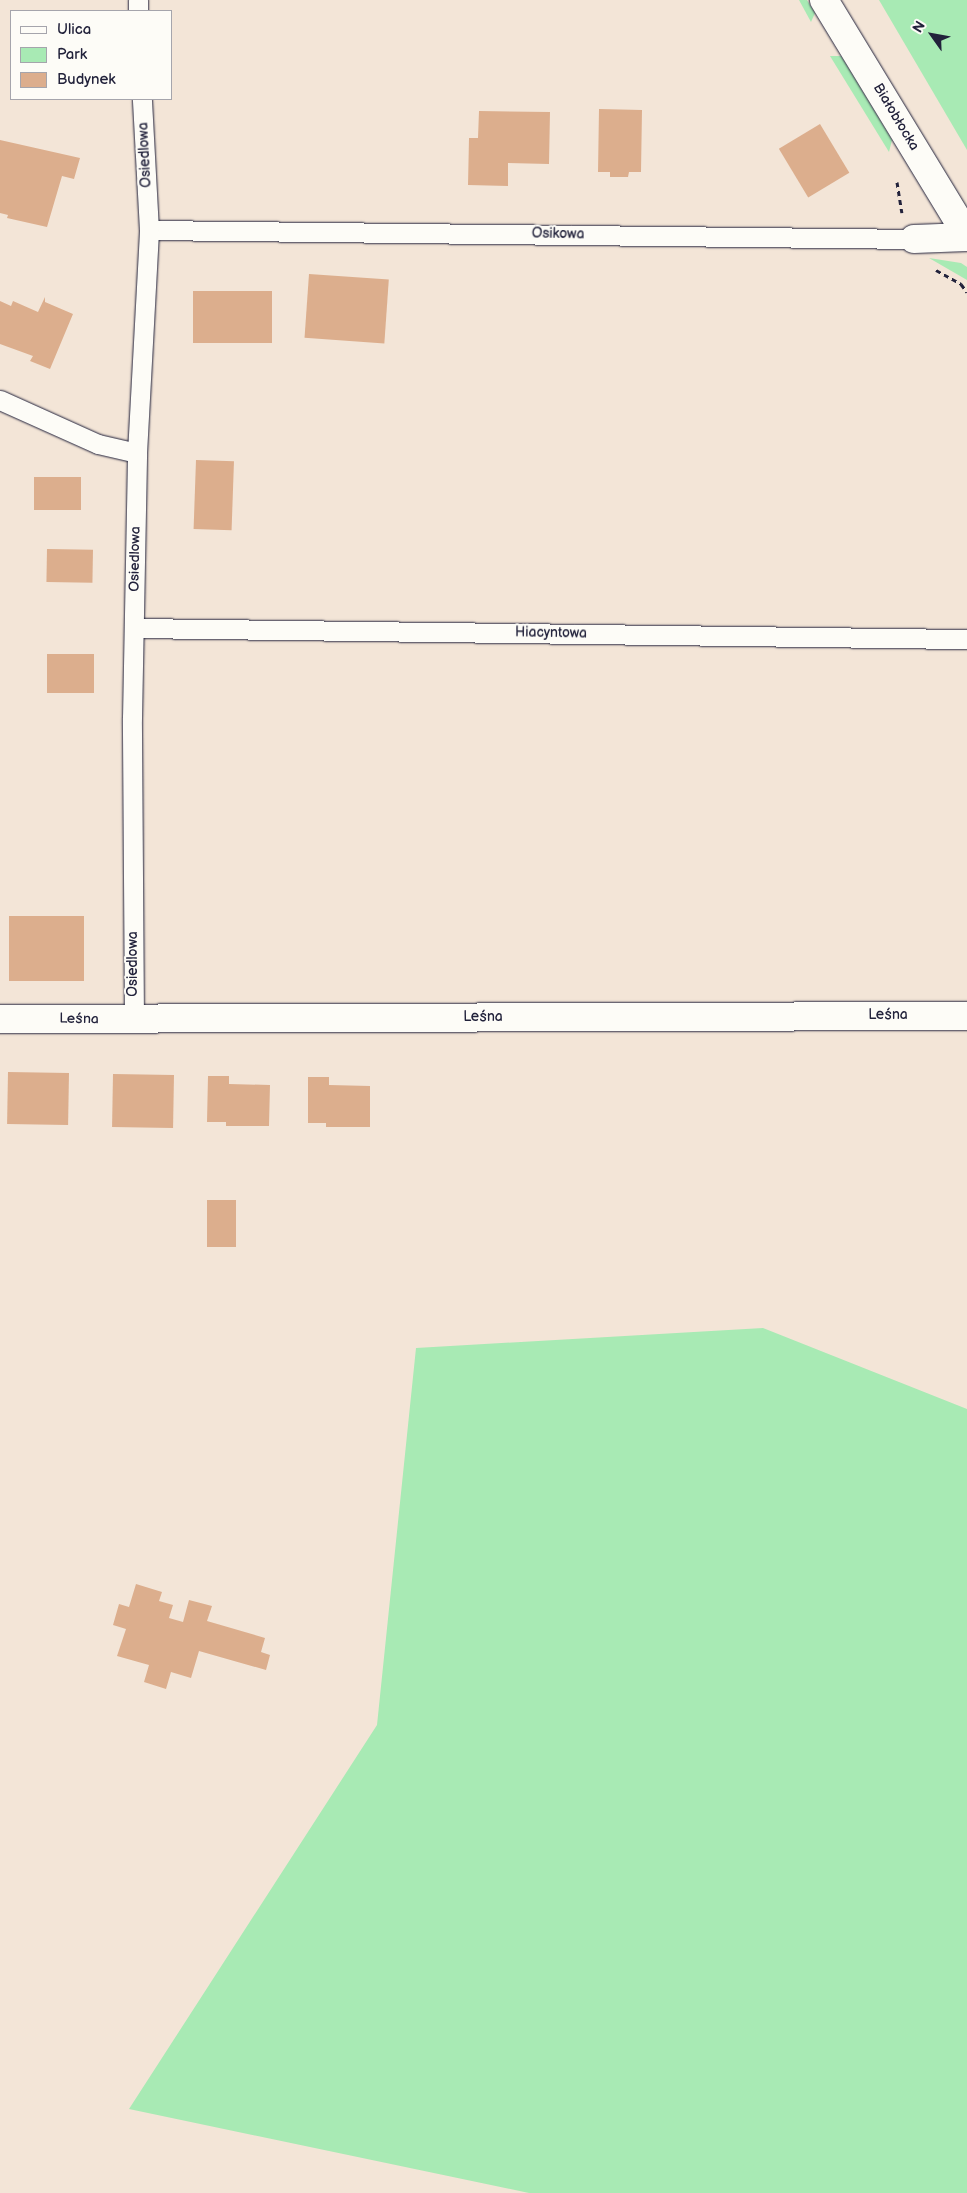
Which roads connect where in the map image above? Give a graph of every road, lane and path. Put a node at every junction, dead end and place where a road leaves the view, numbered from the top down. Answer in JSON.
{"nodes":[{"id":1,"x":824,"y":0,"type":"edge"},
{"id":2,"x":142,"y":100,"type":"edge"},
{"id":3,"x":149,"y":230,"type":"junction"},
{"id":4,"x":967,"y":236,"type":"edge"},
{"id":5,"x":914,"y":239,"type":"joint"},
{"id":6,"x":0,"y":400,"type":"edge"},
{"id":7,"x":137,"y":452,"type":"junction"},
{"id":8,"x":134,"y":628,"type":"junction"},
{"id":9,"x":967,"y":639,"type":"edge"},
{"id":10,"x":967,"y":1016,"type":"edge"},
{"id":11,"x":0,"y":1019,"type":"edge"},
{"id":12,"x":134,"y":1020,"type":"junction"}],
"edges":[{"from":1,"to":4,"type":"street","name":"Białobłocka"},
{"from":2,"to":3,"type":"lane","name":"Osiedlowa"},
{"from":3,"to":5,"type":"lane","name":"Osikowa"},
{"from":3,"to":7,"type":"lane","name":"Osiedlowa"},
{"from":4,"to":5,"type":"street","name":"Osikowa"},
{"from":6,"to":7,"type":"lane"},
{"from":7,"to":8,"type":"lane","name":"Osiedlowa"},
{"from":8,"to":9,"type":"lane","name":"Hiacyntowa"},
{"from":8,"to":12,"type":"lane","name":"Osiedlowa"},
{"from":10,"to":12,"type":"street","name":"Leśna"},
{"from":11,"to":12,"type":"street","name":"Leśna"}]}
